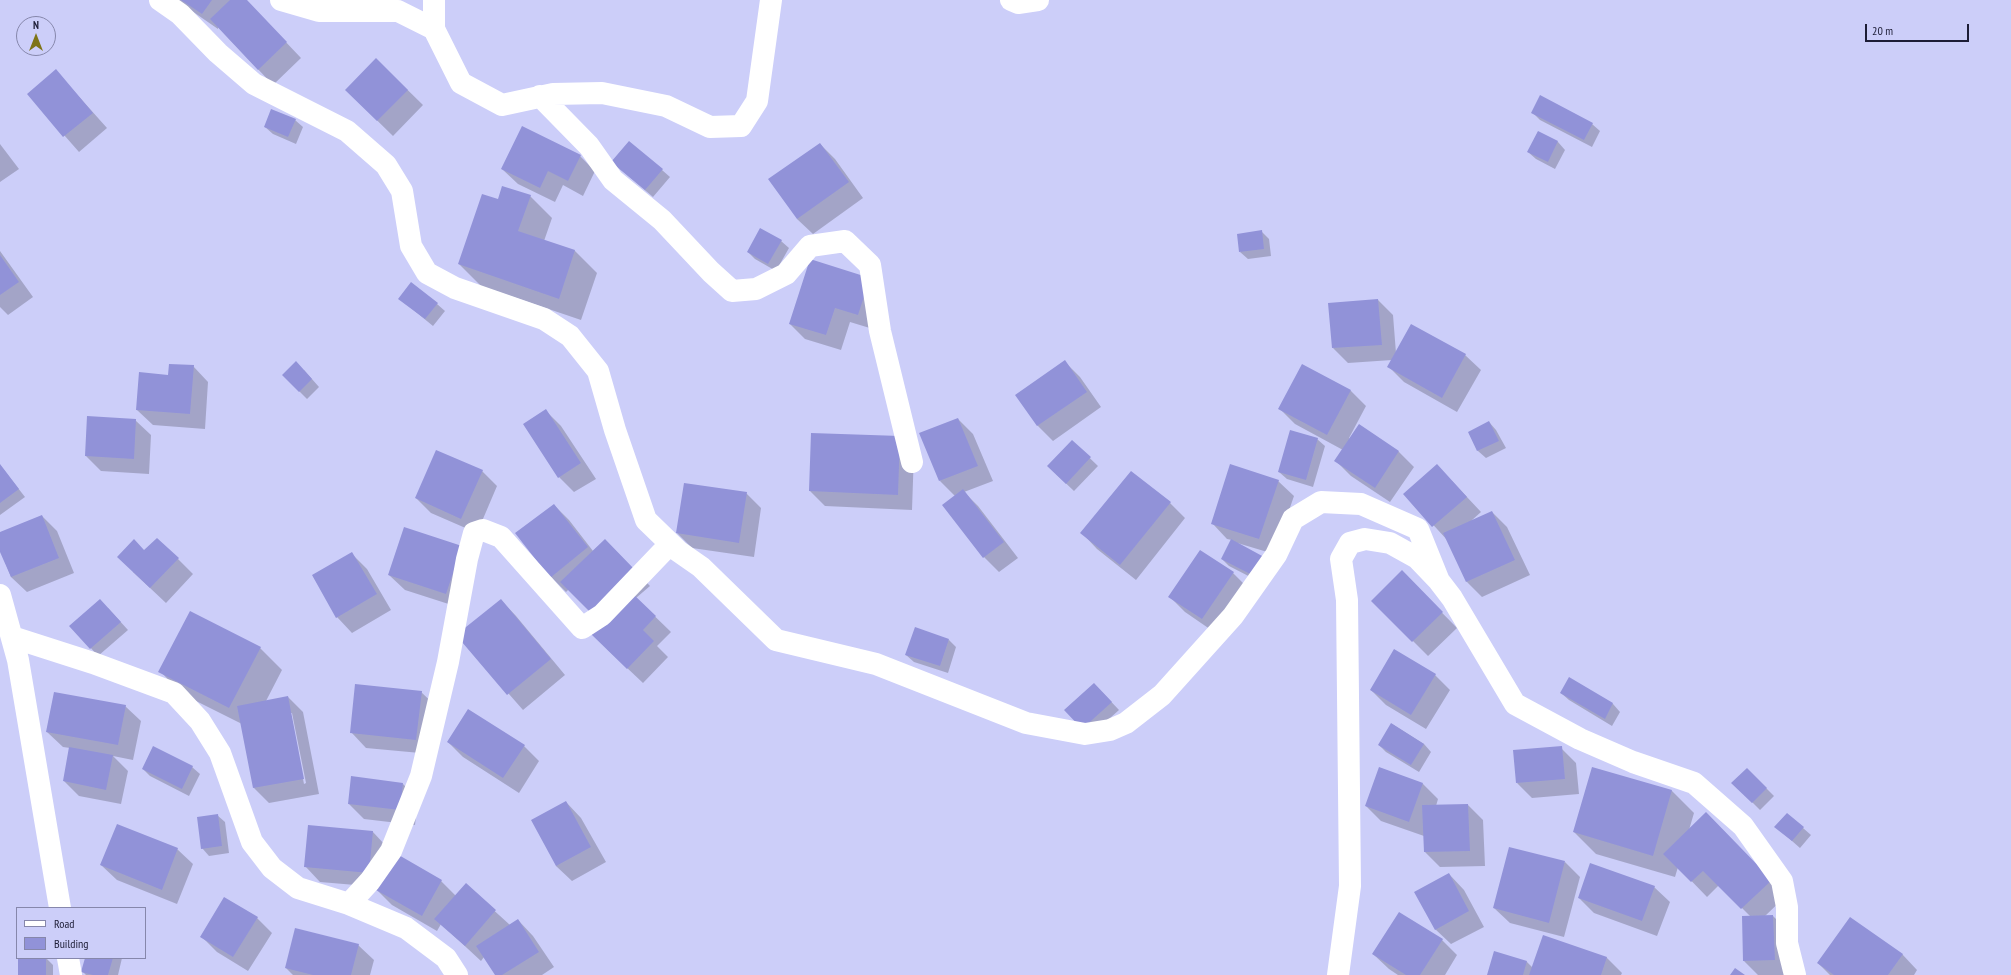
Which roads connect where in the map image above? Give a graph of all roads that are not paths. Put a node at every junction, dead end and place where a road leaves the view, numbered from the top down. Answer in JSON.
{"nodes":[{"id":1,"x":160,"y":0,"type":"edge"},
{"id":2,"x":281,"y":0,"type":"edge"},
{"id":3,"x":434,"y":0,"type":"edge"},
{"id":4,"x":771,"y":0,"type":"edge"},
{"id":5,"x":1011,"y":0,"type":"edge"},
{"id":6,"x":1038,"y":0,"type":"edge"},
{"id":7,"x":434,"y":29,"type":"junction"},
{"id":8,"x":540,"y":96,"type":"junction"},
{"id":9,"x":912,"y":462,"type":"dead end"},
{"id":10,"x":670,"y":544,"type":"junction"},
{"id":11,"x":1439,"y":581,"type":"junction"},
{"id":12,"x":0,"y":595,"type":"edge"},
{"id":13,"x":12,"y":637,"type":"junction"},
{"id":14,"x":349,"y":904,"type":"junction"},
{"id":15,"x":60,"y":907,"type":"edge"},
{"id":16,"x":68,"y":959,"type":"edge"},
{"id":17,"x":71,"y":975,"type":"edge"},
{"id":18,"x":457,"y":975,"type":"edge"},
{"id":19,"x":1338,"y":975,"type":"edge"},
{"id":20,"x":1795,"y":975,"type":"edge"}],
"edges":[{"from":1,"to":10,"type":"street"},
{"from":2,"to":7,"type":"street"},
{"from":3,"to":7,"type":"street"},
{"from":4,"to":8,"type":"street"},
{"from":5,"to":6,"type":"street"},
{"from":7,"to":8,"type":"street"},
{"from":8,"to":9,"type":"street"},
{"from":10,"to":11,"type":"street"},
{"from":10,"to":14,"type":"street"},
{"from":11,"to":19,"type":"street"},
{"from":11,"to":20,"type":"street"},
{"from":12,"to":13,"type":"street"},
{"from":13,"to":14,"type":"street"},
{"from":13,"to":15,"type":"street"},
{"from":14,"to":18,"type":"street"},
{"from":16,"to":17,"type":"street"}]}
